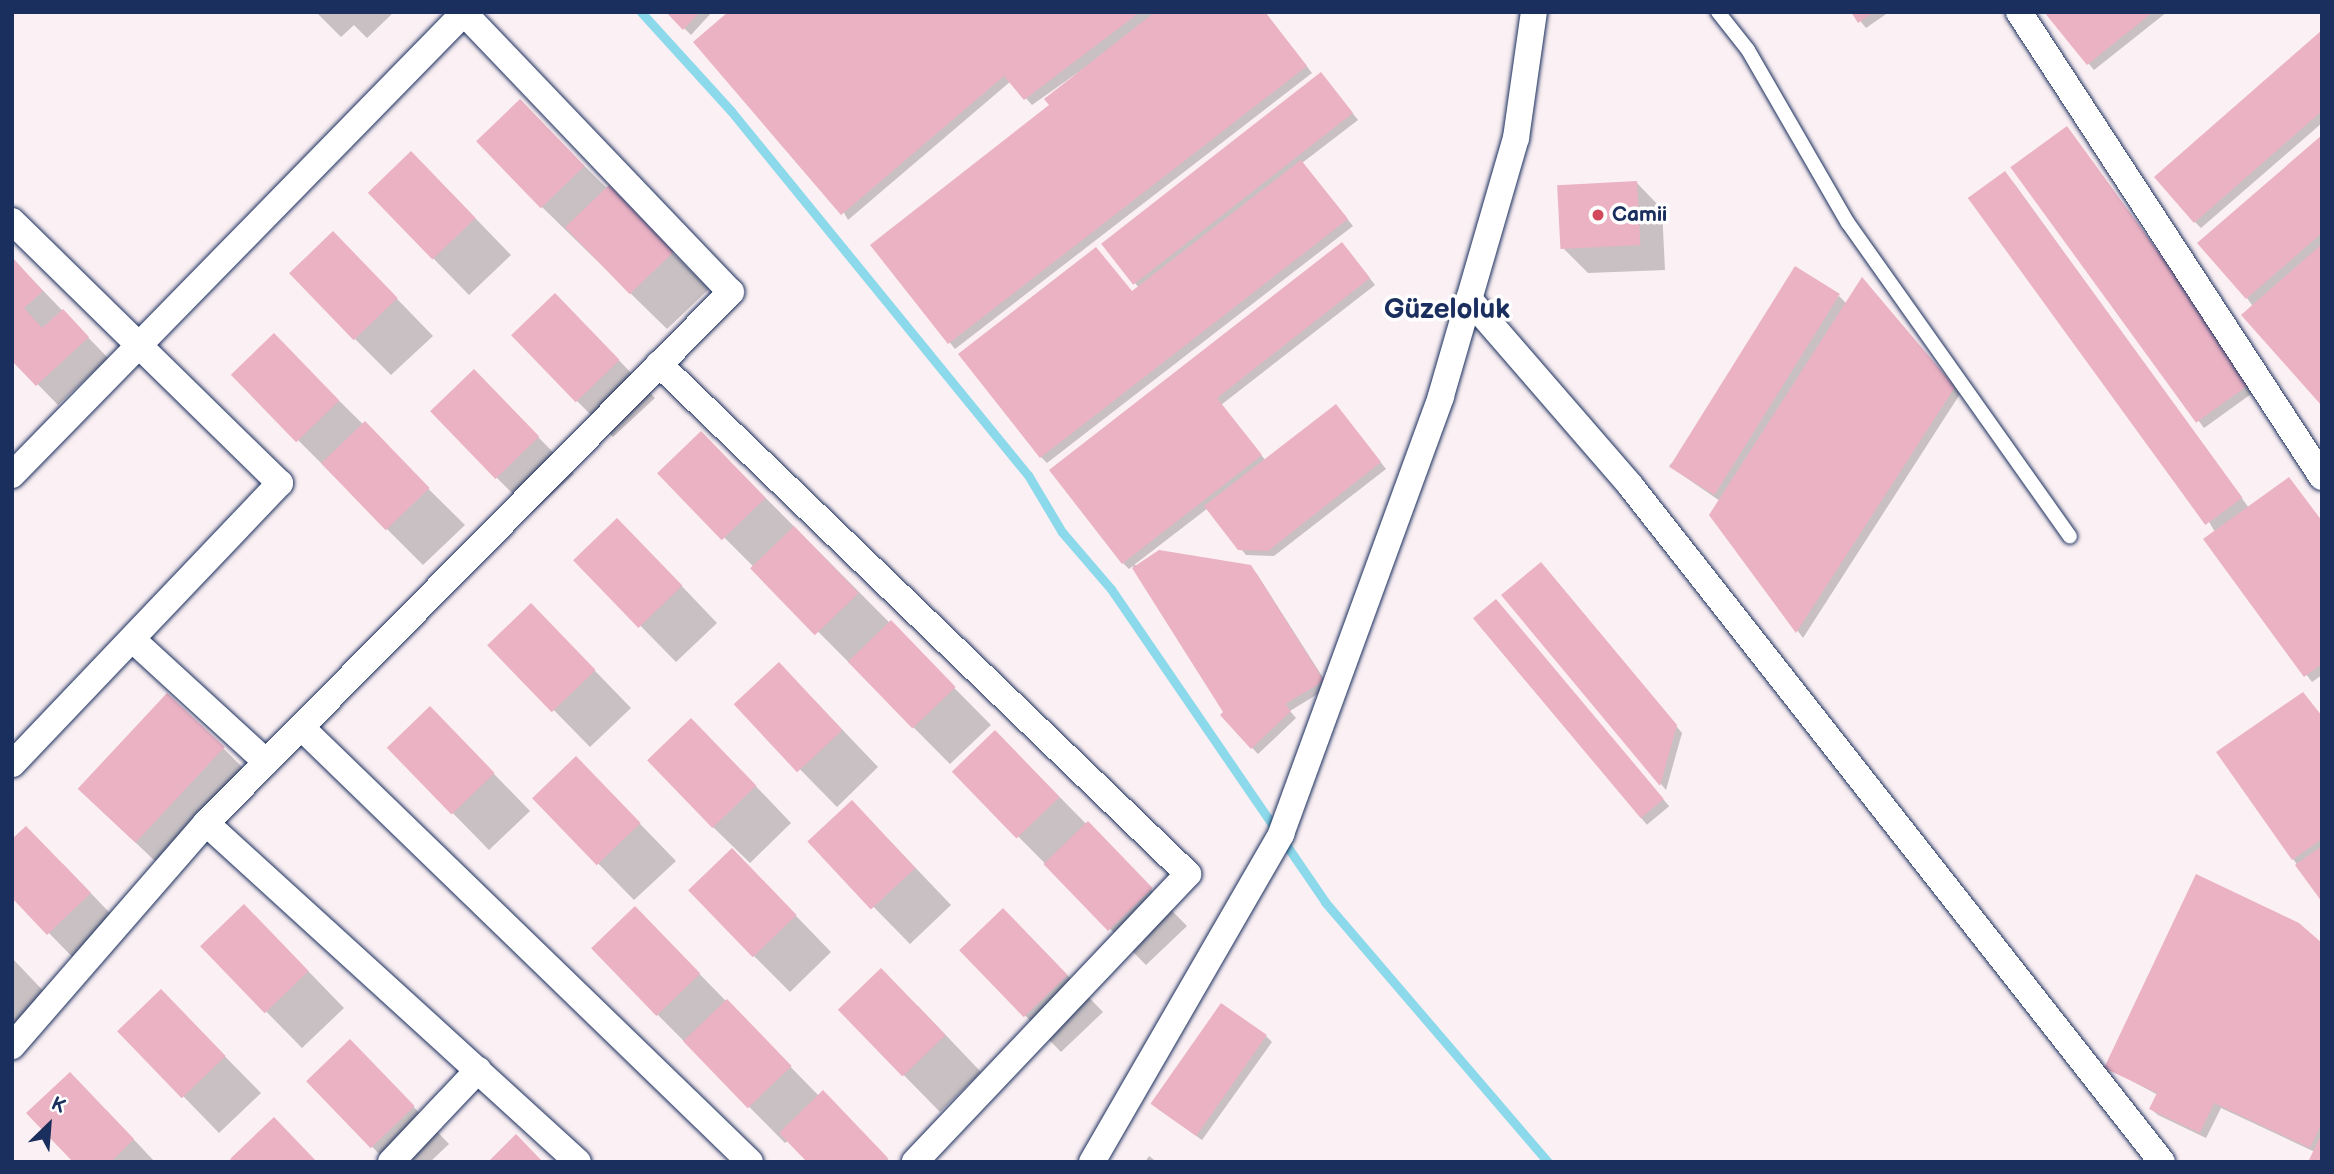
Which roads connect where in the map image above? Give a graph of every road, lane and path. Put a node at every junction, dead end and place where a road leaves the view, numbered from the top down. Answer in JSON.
{"nodes":[{"id":1,"x":1534,"y":12,"type":"edge"},
{"id":2,"x":1718,"y":12,"type":"edge"},
{"id":3,"x":2019,"y":12,"type":"edge"},
{"id":4,"x":12,"y":221,"type":"edge"},
{"id":5,"x":1469,"y":299,"type":"junction"},
{"id":6,"x":138,"y":346,"type":"junction"},
{"id":7,"x":659,"y":364,"type":"junction"},
{"id":8,"x":12,"y":475,"type":"edge"},
{"id":9,"x":2322,"y":477,"type":"edge"},
{"id":10,"x":2070,"y":536,"type":"dead end"},
{"id":11,"x":132,"y":639,"type":"junction"},
{"id":12,"x":301,"y":727,"type":"junction"},
{"id":13,"x":266,"y":762,"type":"junction"},
{"id":14,"x":12,"y":764,"type":"edge"},
{"id":15,"x":206,"y":823,"type":"junction"},
{"id":16,"x":12,"y":1046,"type":"edge"},
{"id":17,"x":478,"y":1070,"type":"junction"},
{"id":18,"x":391,"y":1162,"type":"edge"},
{"id":19,"x":578,"y":1162,"type":"edge"},
{"id":20,"x":750,"y":1162,"type":"edge"},
{"id":21,"x":915,"y":1162,"type":"edge"},
{"id":22,"x":1093,"y":1162,"type":"edge"},
{"id":23,"x":2162,"y":1162,"type":"edge"}],
"edges":[{"from":1,"to":5,"type":"street"},
{"from":2,"to":10,"type":"lane"},
{"from":3,"to":9,"type":"street"},
{"from":4,"to":6,"type":"street"},
{"from":5,"to":22,"type":"street"},
{"from":5,"to":23,"type":"street"},
{"from":6,"to":7,"type":"street"},
{"from":6,"to":8,"type":"street"},
{"from":6,"to":11,"type":"street"},
{"from":7,"to":12,"type":"street"},
{"from":7,"to":21,"type":"street"},
{"from":11,"to":13,"type":"street"},
{"from":11,"to":14,"type":"street"},
{"from":12,"to":13,"type":"street"},
{"from":12,"to":20,"type":"street"},
{"from":13,"to":15,"type":"street"},
{"from":15,"to":16,"type":"street"},
{"from":15,"to":17,"type":"street"},
{"from":17,"to":18,"type":"street"},
{"from":17,"to":19,"type":"street"}]}
